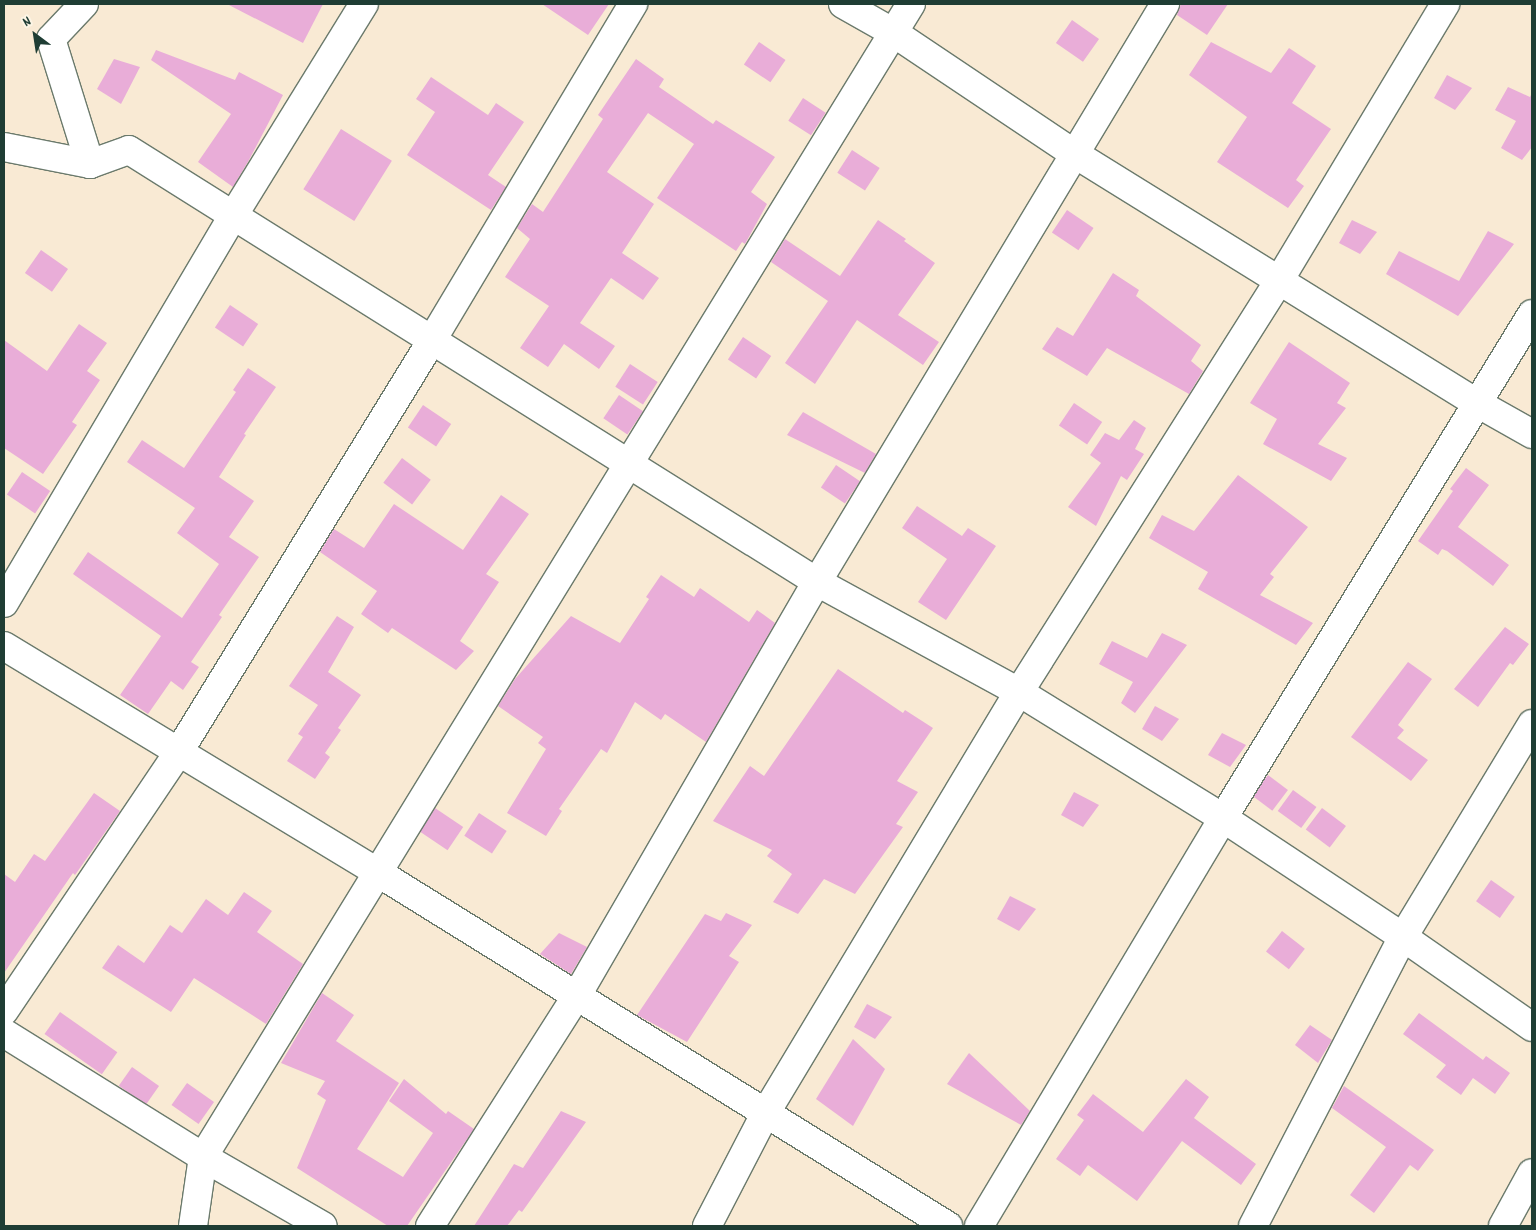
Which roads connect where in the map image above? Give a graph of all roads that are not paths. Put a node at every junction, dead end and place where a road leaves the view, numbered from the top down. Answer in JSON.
{"nodes":[{"id":1,"x":84,"y":4,"type":"edge"},
{"id":2,"x":364,"y":4,"type":"edge"},
{"id":3,"x":633,"y":4,"type":"edge"},
{"id":4,"x":843,"y":4,"type":"edge"},
{"id":5,"x":911,"y":4,"type":"edge"},
{"id":6,"x":1165,"y":4,"type":"edge"},
{"id":7,"x":1445,"y":4,"type":"edge"},
{"id":8,"x":894,"y":33,"type":"junction"},
{"id":9,"x":4,"y":147,"type":"edge"},
{"id":10,"x":1075,"y":154,"type":"junction"},
{"id":11,"x":90,"y":164,"type":"junction"},
{"id":12,"x":233,"y":216,"type":"junction"},
{"id":13,"x":1280,"y":279,"type":"junction"},
{"id":14,"x":1532,"y":314,"type":"edge"},
{"id":15,"x":432,"y":340,"type":"junction"},
{"id":16,"x":1477,"y":403,"type":"junction"},
{"id":17,"x":1532,"y":434,"type":"edge"},
{"id":18,"x":629,"y":464,"type":"junction"},
{"id":19,"x":817,"y":582,"type":"junction"},
{"id":20,"x":4,"y":603,"type":"edge"},
{"id":21,"x":4,"y":646,"type":"edge"},
{"id":22,"x":1019,"y":692,"type":"junction"},
{"id":23,"x":1532,"y":724,"type":"edge"},
{"id":24,"x":178,"y":753,"type":"junction"},
{"id":25,"x":1223,"y":818,"type":"junction"},
{"id":26,"x":377,"y":872,"type":"junction"},
{"id":27,"x":1403,"y":937,"type":"junction"},
{"id":28,"x":576,"y":997,"type":"junction"},
{"id":29,"x":4,"y":1011,"type":"edge"},
{"id":30,"x":1532,"y":1028,"type":"edge"},
{"id":31,"x":4,"y":1033,"type":"edge"},
{"id":32,"x":765,"y":1114,"type":"junction"},
{"id":33,"x":203,"y":1158,"type":"junction"},
{"id":34,"x":1532,"y":1173,"type":"edge"},
{"id":35,"x":193,"y":1226,"type":"edge"},
{"id":36,"x":323,"y":1226,"type":"edge"},
{"id":37,"x":430,"y":1226,"type":"edge"},
{"id":38,"x":707,"y":1226,"type":"edge"},
{"id":39,"x":948,"y":1226,"type":"edge"},
{"id":40,"x":979,"y":1226,"type":"edge"},
{"id":41,"x":1253,"y":1226,"type":"edge"},
{"id":42,"x":1503,"y":1226,"type":"edge"}],
"edges":[{"from":1,"to":11,"type":"street"},
{"from":2,"to":12,"type":"street"},
{"from":3,"to":15,"type":"street"},
{"from":4,"to":8,"type":"street"},
{"from":5,"to":8,"type":"street"},
{"from":6,"to":10,"type":"street"},
{"from":7,"to":13,"type":"street"},
{"from":8,"to":10,"type":"street"},
{"from":8,"to":18,"type":"street"},
{"from":9,"to":11,"type":"street"},
{"from":10,"to":13,"type":"street"},
{"from":10,"to":19,"type":"street"},
{"from":11,"to":12,"type":"street"},
{"from":12,"to":15,"type":"street"},
{"from":12,"to":20,"type":"street"},
{"from":13,"to":16,"type":"street"},
{"from":13,"to":22,"type":"street"},
{"from":14,"to":16,"type":"street"},
{"from":15,"to":18,"type":"street"},
{"from":15,"to":24,"type":"street"},
{"from":16,"to":17,"type":"street"},
{"from":16,"to":25,"type":"street"},
{"from":18,"to":19,"type":"street"},
{"from":18,"to":26,"type":"street"},
{"from":19,"to":22,"type":"street"},
{"from":19,"to":28,"type":"street"},
{"from":21,"to":24,"type":"street"},
{"from":22,"to":25,"type":"street"},
{"from":22,"to":32,"type":"street"},
{"from":23,"to":27,"type":"street"},
{"from":24,"to":26,"type":"street"},
{"from":24,"to":29,"type":"street"},
{"from":25,"to":27,"type":"street"},
{"from":25,"to":40,"type":"street"},
{"from":26,"to":28,"type":"street"},
{"from":26,"to":33,"type":"street"},
{"from":27,"to":30,"type":"street"},
{"from":27,"to":41,"type":"street"},
{"from":28,"to":32,"type":"street"},
{"from":28,"to":37,"type":"street"},
{"from":31,"to":33,"type":"street"},
{"from":32,"to":38,"type":"street"},
{"from":32,"to":39,"type":"street"},
{"from":33,"to":35,"type":"street"},
{"from":33,"to":36,"type":"street"},
{"from":34,"to":42,"type":"street"}]}
